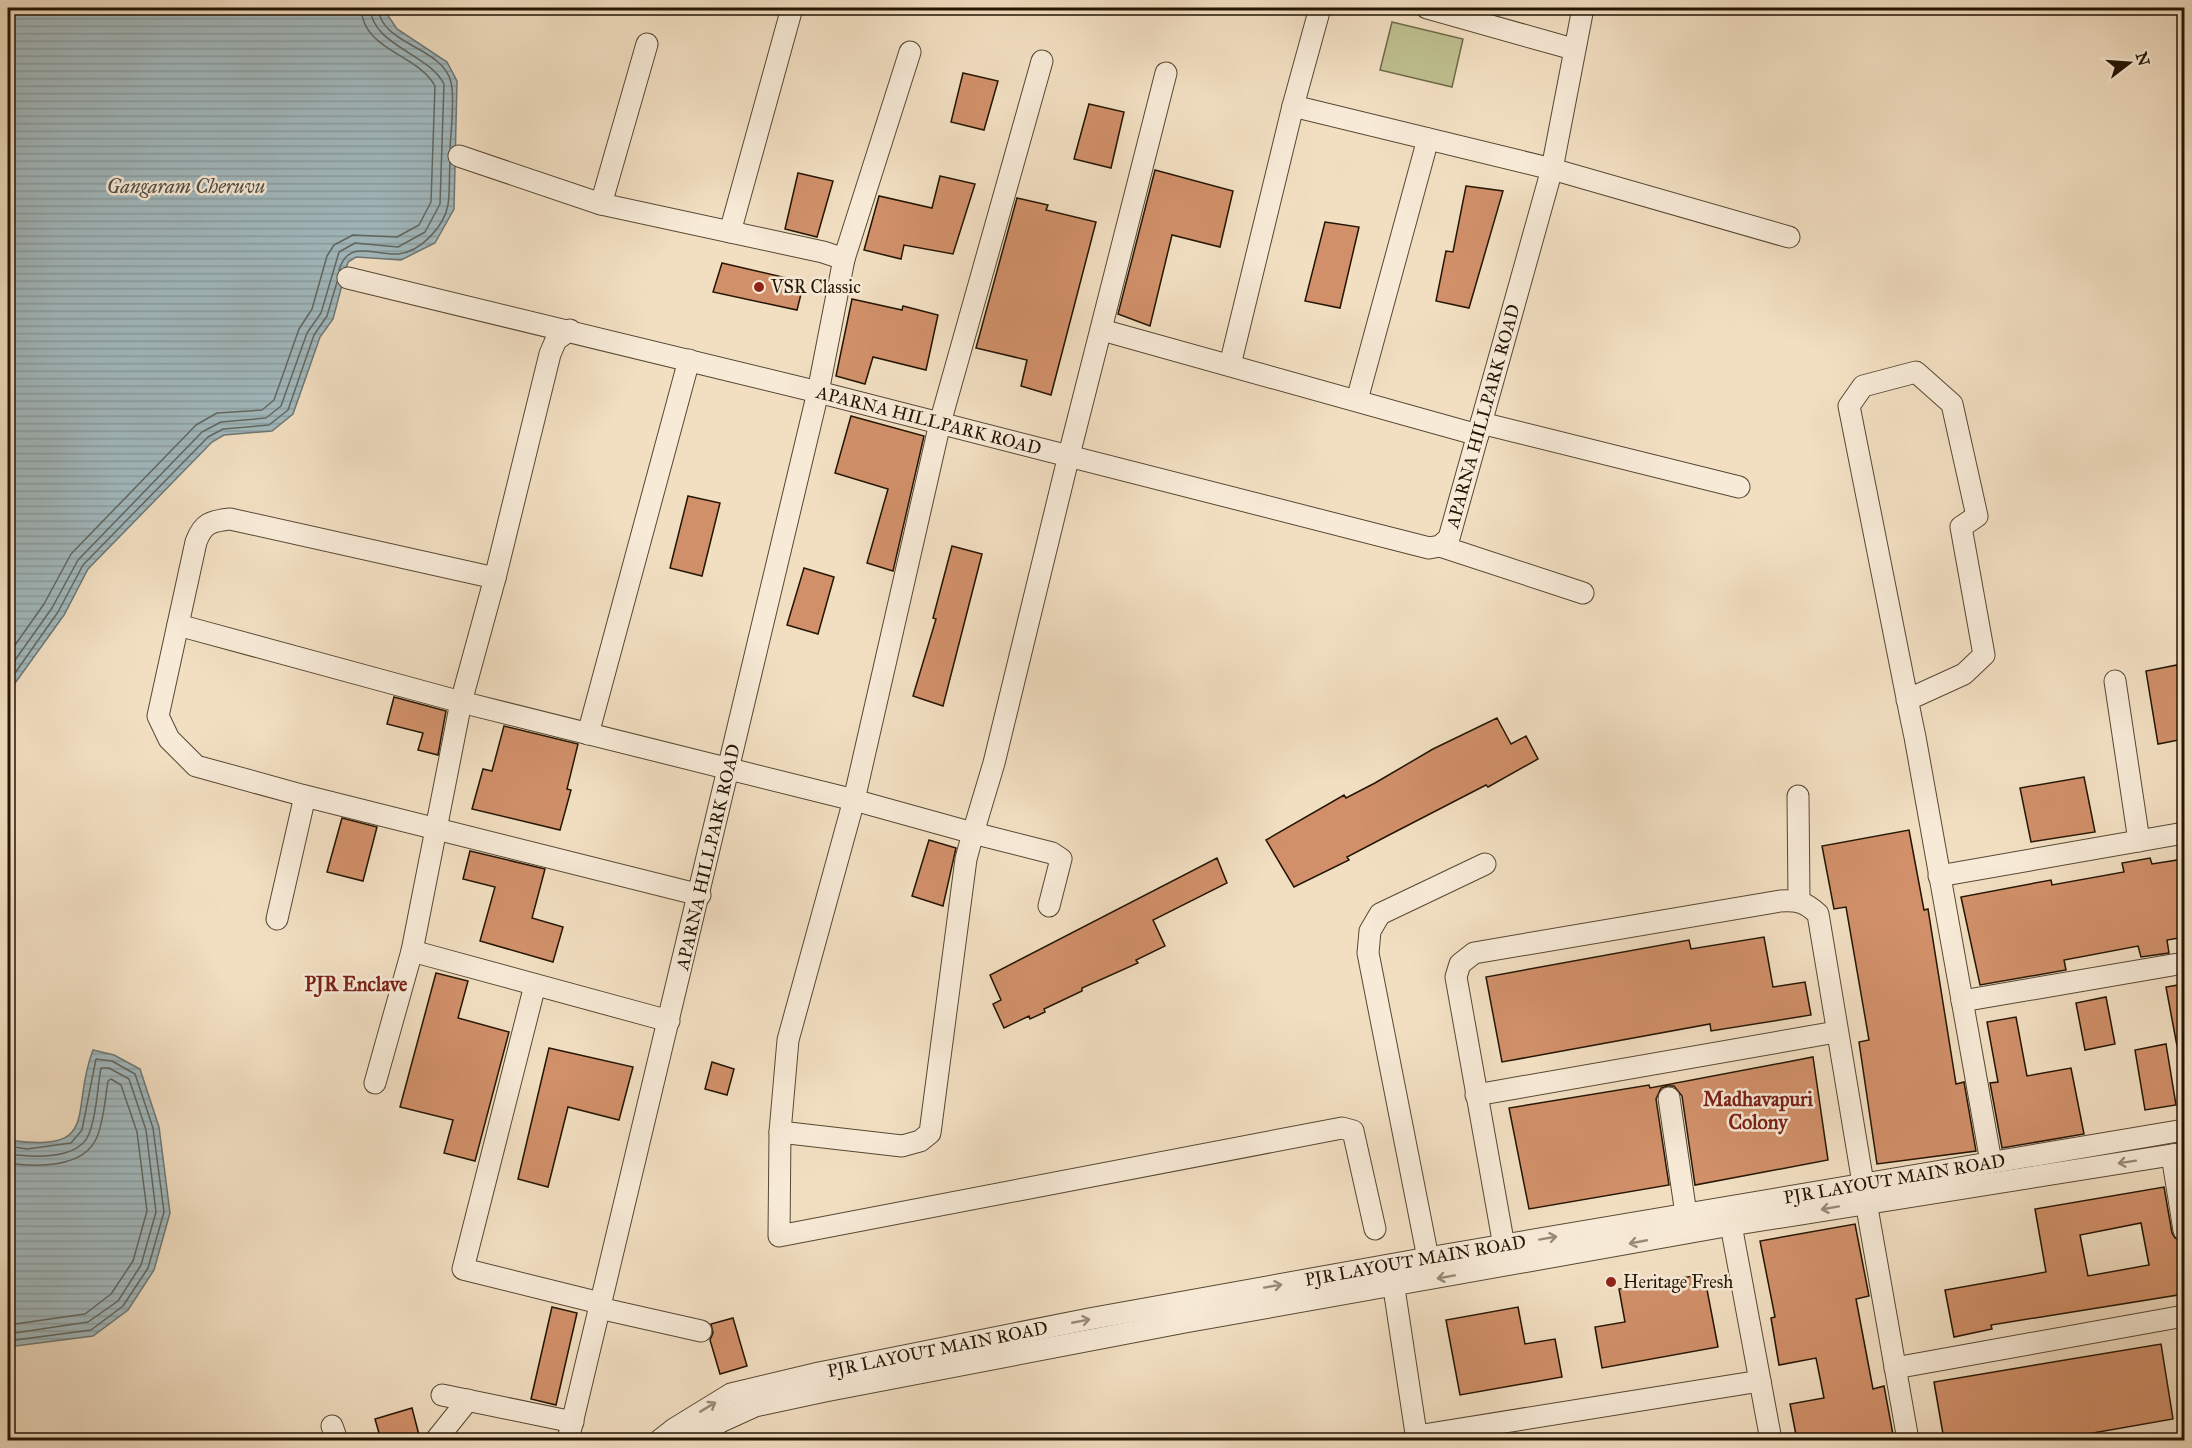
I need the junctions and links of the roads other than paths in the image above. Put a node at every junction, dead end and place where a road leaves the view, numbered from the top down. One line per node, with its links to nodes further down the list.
1 (792, 8): 15 (street)
2 (1320, 8): 10 (street)
3 (1426, 8): 6 (street)
4 (1583, 8): 6 (street, APARNA HILLPARK ROAD)
5 (647, 44): 14 (street)
6 (1573, 49): 13 (street, APARNA HILLPARK ROAD)
7 (910, 52): 17 (street)
8 (1041, 61): 25 (street)
9 (1166, 73): 20 (street)
10 (1293, 106): 11 (street); 22 (street)
11 (1428, 139): 13 (street); 24 (street)
12 (459, 156): 14 (street)
13 (1552, 169): 16 (street); 26 (street, APARNA HILLPARK ROAD)
14 (601, 204): 15 (street)
15 (730, 232): 17 (street)
16 (1789, 237)
17 (844, 259): 23 (street)
18 (348, 278): 19 (street)
19 (570, 330): 21 (street); 30 (street)
20 (1102, 330): 22 (street); 27 (street)
21 (689, 360): 23 (street); 36 (street)
22 (1230, 365): 24 (street)
23 (818, 392): 25 (street, APARNA HILLPARK ROAD); 37 (street, APARNA HILLPARK ROAD)
24 (1357, 400): 26 (street)
25 (940, 423): 27 (street, APARNA HILLPARK ROAD); 40 (street)
26 (1480, 429): 28 (street); 29 (street, APARNA HILLPARK ROAD)
27 (1069, 455): 29 (street, APARNA HILLPARK ROAD); 42 (street)
28 (1739, 487)
29 (1440, 546): 31 (street)
30 (495, 578): 32 (street); 35 (street)
31 (1583, 593)
32 (178, 625): 35 (street); 38 (street)
33 (2115, 681): 44 (street)
34 (1907, 700): 34 (street); 46 (street)
35 (461, 702): 36 (street); 41 (street)
36 (588, 734): 37 (street)
37 (727, 770): 40 (street); 47 (street, APARNA HILLPARK ROAD)
38 (305, 796): 41 (street); 50 (street)
39 (1798, 796): 48 (street)
40 (854, 800): 42 (street); 61 (street)
41 (437, 828): 47 (street); 51 (street)
42 (973, 833): 49 (street); 61 (street)
43 (2184, 833): 44 (street)
44 (2139, 841): 46 (street)
45 (1485, 864): 71 (street)
46 (1940, 876): 54 (street)
47 (700, 895): 55 (street, APARNA HILLPARK ROAD)
48 (1799, 900): 56 (street); 58 (street)
49 (1049, 906)
50 (277, 919)
51 (412, 951): 53 (street); 57 (street)
52 (2184, 963): 54 (street)
53 (535, 985): 55 (street); 74 (street)
54 (1962, 1001): 63 (street)
55 (669, 1021): 74 (street, APARNA HILLPARK ROAD)
56 (1836, 1032): 58 (street); 65 (street)
57 (375, 1083)
58 (1476, 1095): 70 (street)
59 (1669, 1098): 66 (street)
60 (2184, 1130): 63 (street, PJR LAYOUT MAIN ROAD)
61 (780, 1132): 68 (street)
62 (2178, 1154): 64 (street, one-way to 64); 69 (street)
63 (1991, 1162): 64 (street, PJR LAYOUT MAIN ROAD)
64 (1915, 1185): 65 (street, PJR LAYOUT MAIN ROAD)
65 (1864, 1193): 66 (street, PJR LAYOUT MAIN ROAD); 67 (street, one-way to 67); 77 (street)
66 (1686, 1214): 70 (street, PJR LAYOUT MAIN ROAD, one-way to 66)
67 (1731, 1225): 73 (street, one-way to 73); 78 (street)
68 (1375, 1229)
69 (2184, 1230)
70 (1504, 1246): 71 (street, PJR LAYOUT MAIN ROAD)
71 (1428, 1258): 72 (street, PJR LAYOUT MAIN ROAD)
72 (1390, 1265): 73 (street); 84 (street, PJR LAYOUT MAIN ROAD, one-way to 72)
73 (1394, 1286): 82 (street); 85 (street)
74 (600, 1305): 76 (street); 81 (street, APARNA HILLPARK ROAD)
75 (2184, 1316): 77 (street)
76 (701, 1331)
77 (1895, 1368): 87 (street)
78 (1760, 1381): 82 (street); 86 (street)
79 (442, 1395): 80 (street)
80 (468, 1400): 81 (street); 83 (street)
81 (571, 1431)
82 (1417, 1438)
83 (436, 1440)
84 (660, 1440)
85 (695, 1440)
86 (1771, 1440)
87 (1908, 1440)

